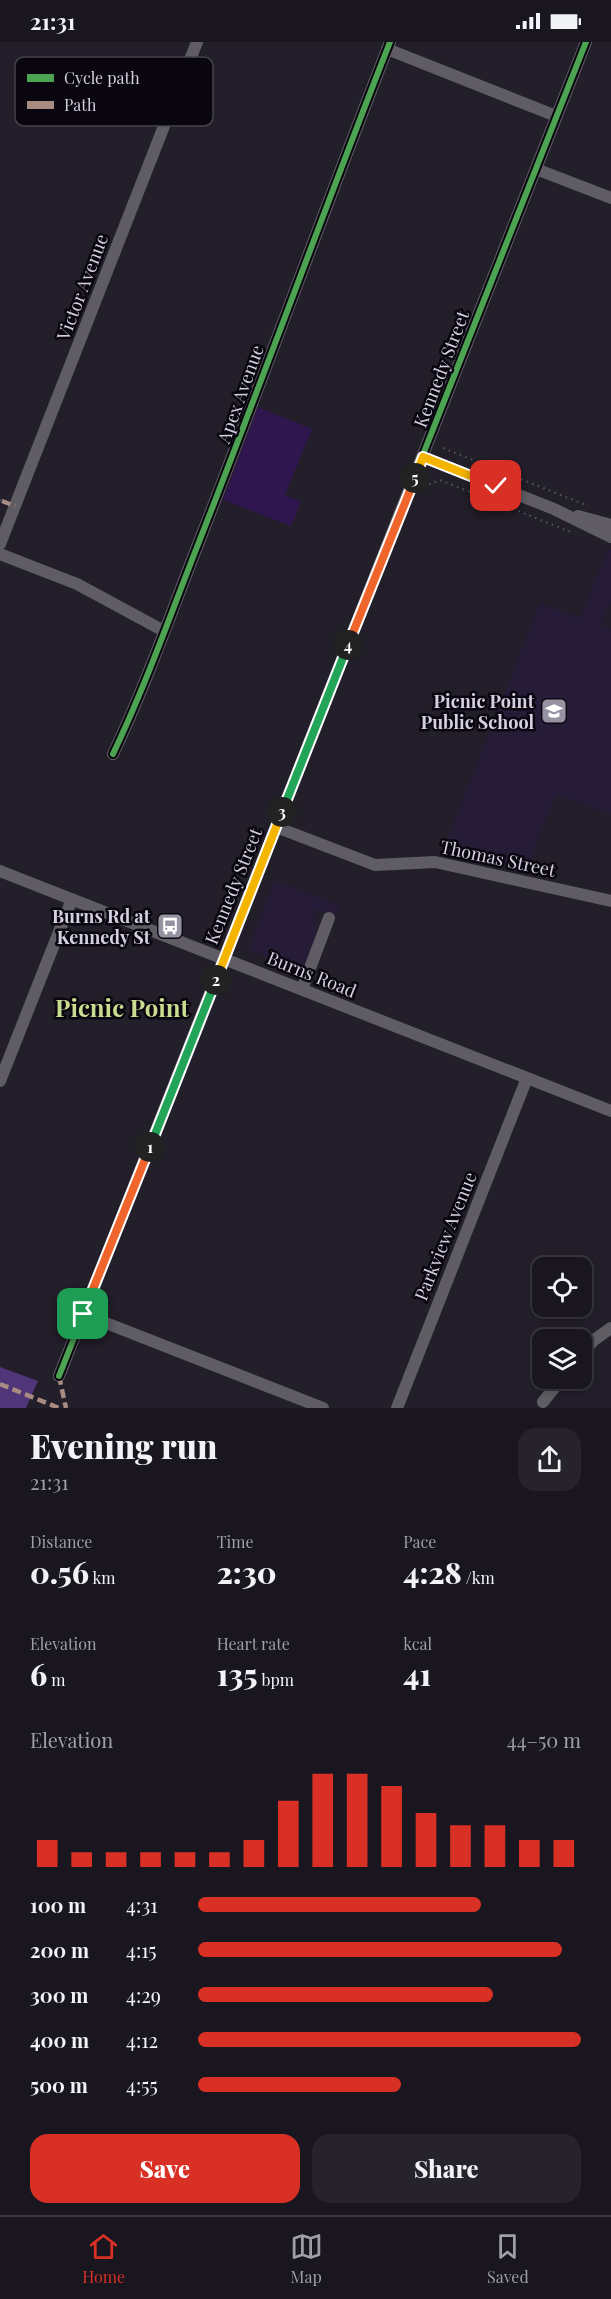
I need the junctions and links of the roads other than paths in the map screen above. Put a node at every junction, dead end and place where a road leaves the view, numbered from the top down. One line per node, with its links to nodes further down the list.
1 (197, 42): 4 (street, Victor Avenue)
2 (586, 42): 5 (street, Kennedy Street)
3 (389, 46): 5 (street, Apex Avenue); 15 (street, Apex Avenue)
4 (191, 57)
5 (556, 116): 7 (street, Kennedy Street)
6 (164, 126): 13 (street, Victor Avenue)
7 (536, 169): 8 (street); 9 (street, Kennedy Street)
8 (611, 198)
9 (423, 457): 10 (street); 17 (street, Kennedy Street)
10 (554, 509): 11 (street); 12 (street)
11 (611, 525)
12 (611, 537)
13 (0, 544)
14 (0, 554): 15 (street)
15 (164, 632): 16 (street, Apex Avenue)
16 (113, 754)
17 (276, 827): 20 (street, Thomas Street); 22 (street, Kennedy Street)
18 (0, 871): 19 (street, Burns Road)
19 (72, 899): 22 (street, Burns Road); 24 (street)
20 (611, 901)
21 (329, 918): 23 (street)
22 (224, 959): 23 (street, Burns Road); 28 (street, Kennedy Street)
23 (302, 989): 25 (street, Burns Road)
24 (6, 1051): 26 (street)
25 (527, 1078): 27 (street, Burns Road); 35 (street, Parkview Avenue)
26 (0, 1081)
27 (611, 1111)
28 (83, 1314): 31 (street, Kennedy Street); 34 (street)
29 (611, 1328): 30 (street)
30 (592, 1342)
31 (59, 1376)
32 (553, 1389): 33 (street)
33 (543, 1402)
34 (323, 1408)
35 (397, 1408)

